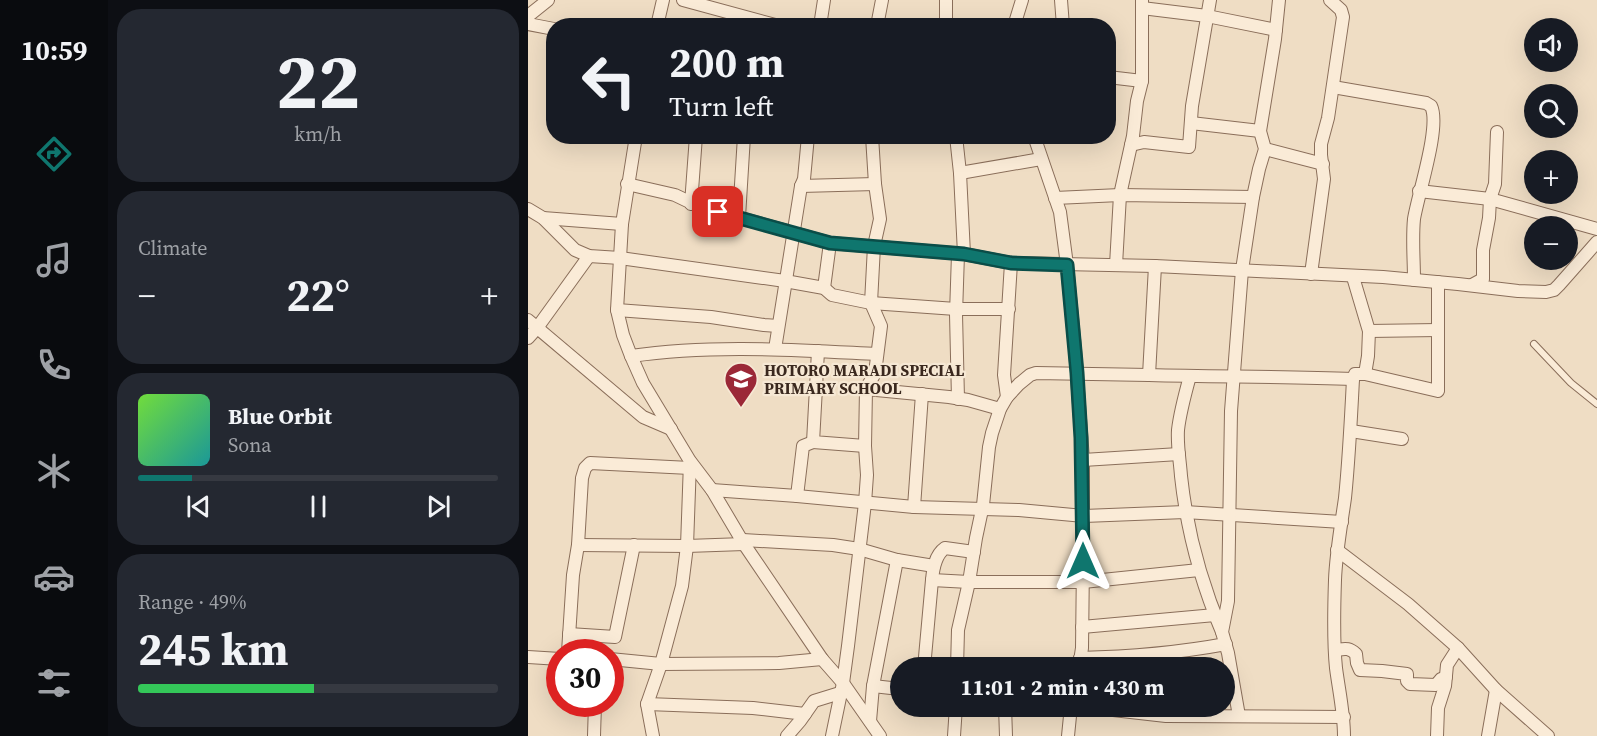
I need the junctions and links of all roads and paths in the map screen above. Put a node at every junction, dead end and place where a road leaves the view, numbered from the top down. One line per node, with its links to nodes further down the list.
1 (548, 0): 13 (street)
2 (663, 0): 15 (street)
3 (683, 0): 16 (street)
4 (824, 0): 17 (street)
5 (882, 0): 18 (street)
6 (946, 0): 19 (street)
7 (1022, 0): 20 (street)
8 (1061, 0): 21 (street)
9 (1210, 0): 14 (street)
10 (1279, 0): 24 (street)
11 (1330, 0): 27 (street)
12 (1142, 4): 14 (street); 26 (street)
13 (528, 16)
14 (1207, 16): 24 (street); 28 (street)
15 (659, 18)
16 (749, 18)
17 (821, 18)
18 (879, 18)
19 (946, 18)
20 (1016, 18)
21 (1062, 18)
22 (528, 24): 23 (street)
23 (546, 27)
24 (1276, 30): 29 (street)
25 (1116, 78): 26 (street)
26 (1142, 81): 38 (street)
27 (1333, 87): 41 (street); 46 (street)
28 (1191, 123): 29 (street); 38 (street)
29 (1260, 131): 39 (street)
30 (1497, 132): 50 (street)
31 (634, 144): 43 (street)
32 (695, 144): 51 (street)
33 (744, 144): 53 (street)
34 (807, 144): 45 (street)
35 (872, 144): 44 (street)
36 (957, 144): 42 (street)
37 (1036, 144): 40 (street)
38 (1131, 145): 47 (street)
39 (1265, 149): 41 (street); 48 (street)
40 (1041, 159): 42 (street); 49 (street)
41 (1323, 164): 69 (street)
42 (960, 173): 61 (street)
43 (627, 184): 51 (street); 55 (street)
44 (875, 184): 45 (street); 60 (street)
45 (801, 186): 57 (street)
46 (1419, 191): 50 (street); 71 (street)
47 (1120, 195): 48 (street); 49 (street); 66 (street)
48 (1253, 197): 68 (street)
49 (1055, 198): 65 (street)
50 (1490, 199): 56 (street); 74 (street)
51 (691, 204): 53 (street)
52 (528, 210): 54 (street)
53 (739, 217): 57 (street)
54 (543, 218): 55 (street); 62 (street)
55 (622, 224): 63 (street)
56 (1597, 229)
57 (794, 233): 58 (street); 72 (street)
58 (830, 243): 60 (street); 75 (street)
59 (1597, 243): 74 (street)
60 (874, 246): 61 (street); 76 (street)
61 (961, 254): 64 (street); 77 (street)
62 (590, 256): 63 (street); 80 (street)
63 (620, 258): 72 (street); 79 (street)
64 (1011, 263): 65 (street); 78 (street)
65 (1067, 265): 66 (street); 90 (street)
66 (1116, 265): 67 (street)
67 (1155, 266): 68 (street); 92 (street)
68 (1242, 270): 69 (street); 94 (street)
69 (1311, 274): 70 (street)
70 (1353, 277): 71 (street); 83 (street)
71 (1414, 280): 73 (street)
72 (785, 281): 75 (street); 81 (street)
73 (1438, 282): 74 (street); 82 (street)
74 (1472, 285)
75 (824, 288): 76 (street)
76 (871, 303): 77 (street); 88 (street)
77 (957, 309): 78 (street); 99 (street)
78 (1009, 309): 98 (street)
79 (617, 310): 81 (street); 89 (street)
80 (533, 324): 84 (street); 102 (street)
81 (778, 326): 86 (street)
82 (1438, 330): 83 (street); 91 (street)
83 (1369, 331): 91 (street)
84 (528, 338)
85 (1534, 344): 100 (lane)
86 (775, 349): 87 (street); 89 (street)
87 (818, 351): 88 (street); 105 (street)
88 (877, 354): 96 (street)
89 (631, 356): 102 (street)
90 (1077, 373): 92 (street); 98 (street); 108 (street)
91 (1365, 374): 95 (street)
92 (1149, 375): 93 (street)
93 (1190, 376): 94 (street); 107 (street)
94 (1233, 378): 95 (street); 116 (street)
95 (1353, 379): 103 (street)
96 (866, 389): 97 (street); 106 (street)
97 (922, 394): 99 (street); 113 (street)
98 (1007, 397): 101 (street)
99 (958, 399): 101 (street)
100 (1597, 404)
101 (1000, 409): 114 (street)
102 (671, 429): 109 (street)
103 (1351, 431): 104 (street); 118 (street)
104 (1402, 439)
105 (813, 442): 106 (street); 111 (street)
106 (865, 446): 112 (street)
107 (1179, 454): 108 (street); 115 (street)
108 (1083, 460): 117 (street)
109 (690, 464): 110 (street); 120 (street); 122 (street)
110 (712, 490): 111 (street); 119 (street)
111 (797, 496): 112 (street)
112 (865, 503): 113 (street); 123 (street)
113 (914, 507): 114 (street)
114 (981, 510): 117 (street); 125 (street)
115 (1185, 512): 116 (street); 117 (street); 128 (street)
116 (1229, 514): 118 (street); 134 (street)
117 (1083, 516): 131 (street)
118 (1342, 522): 124 (street)
119 (744, 542): 122 (street); 123 (street); 146 (street)
120 (578, 545): 121 (street); 135 (street)
121 (634, 545): 122 (street); 135 (street)
122 (687, 546): 148 (street)
123 (859, 549): 126 (street); 152 (street)
124 (1337, 550): 138 (street); 139 (street)
125 (974, 552): 127 (street); 130 (street)
126 (897, 560): 127 (street); 150 (street)
127 (934, 567): 129 (street)
128 (1199, 570): 131 (street); 132 (street)
129 (932, 580): 130 (street); 141 (street)
130 (969, 582): 131 (street); 142 (street)
131 (1083, 582): 133 (street)
132 (1215, 615): 133 (street); 134 (street)
133 (1082, 627): 143 (street)
134 (1222, 632): 137 (street)
135 (569, 634): 136 (street)
136 (569, 639)
137 (1226, 644): 144 (street); 157 (street)
138 (1458, 648): 149 (street); 153 (street)
139 (1335, 650): 149 (street); 162 (street)
140 (528, 657): 145 (street)
141 (925, 657)
142 (957, 657)
143 (1080, 657)
144 (1127, 657)
145 (546, 658)
146 (822, 659): 148 (street); 152 (street)
147 (624, 660): 148 (street)
148 (661, 664): 154 (street)
149 (1446, 677): 173 (street)
150 (873, 686): 151 (street); 163 (street)
151 (890, 687)
152 (841, 688): 155 (street); 163 (street); 167 (street)
153 (1496, 690): 174 (street); 175 (street)
154 (647, 704): 155 (street); 165 (street)
155 (805, 714): 166 (street)
156 (1235, 716): 157 (street)
157 (1239, 716): 162 (street)
158 (595, 717): 164 (street)
159 (955, 717): 169 (street)
160 (1005, 717): 170 (street)
161 (1070, 717): 171 (street)
162 (1344, 717): 172 (street)
163 (870, 721): 168 (street)
164 (594, 736)
165 (653, 736)
166 (787, 736)
167 (832, 736)
168 (880, 736)
169 (954, 736)
170 (1006, 736)
171 (1068, 736)
172 (1344, 736)
173 (1437, 736)
174 (1488, 736)
175 (1548, 736)

